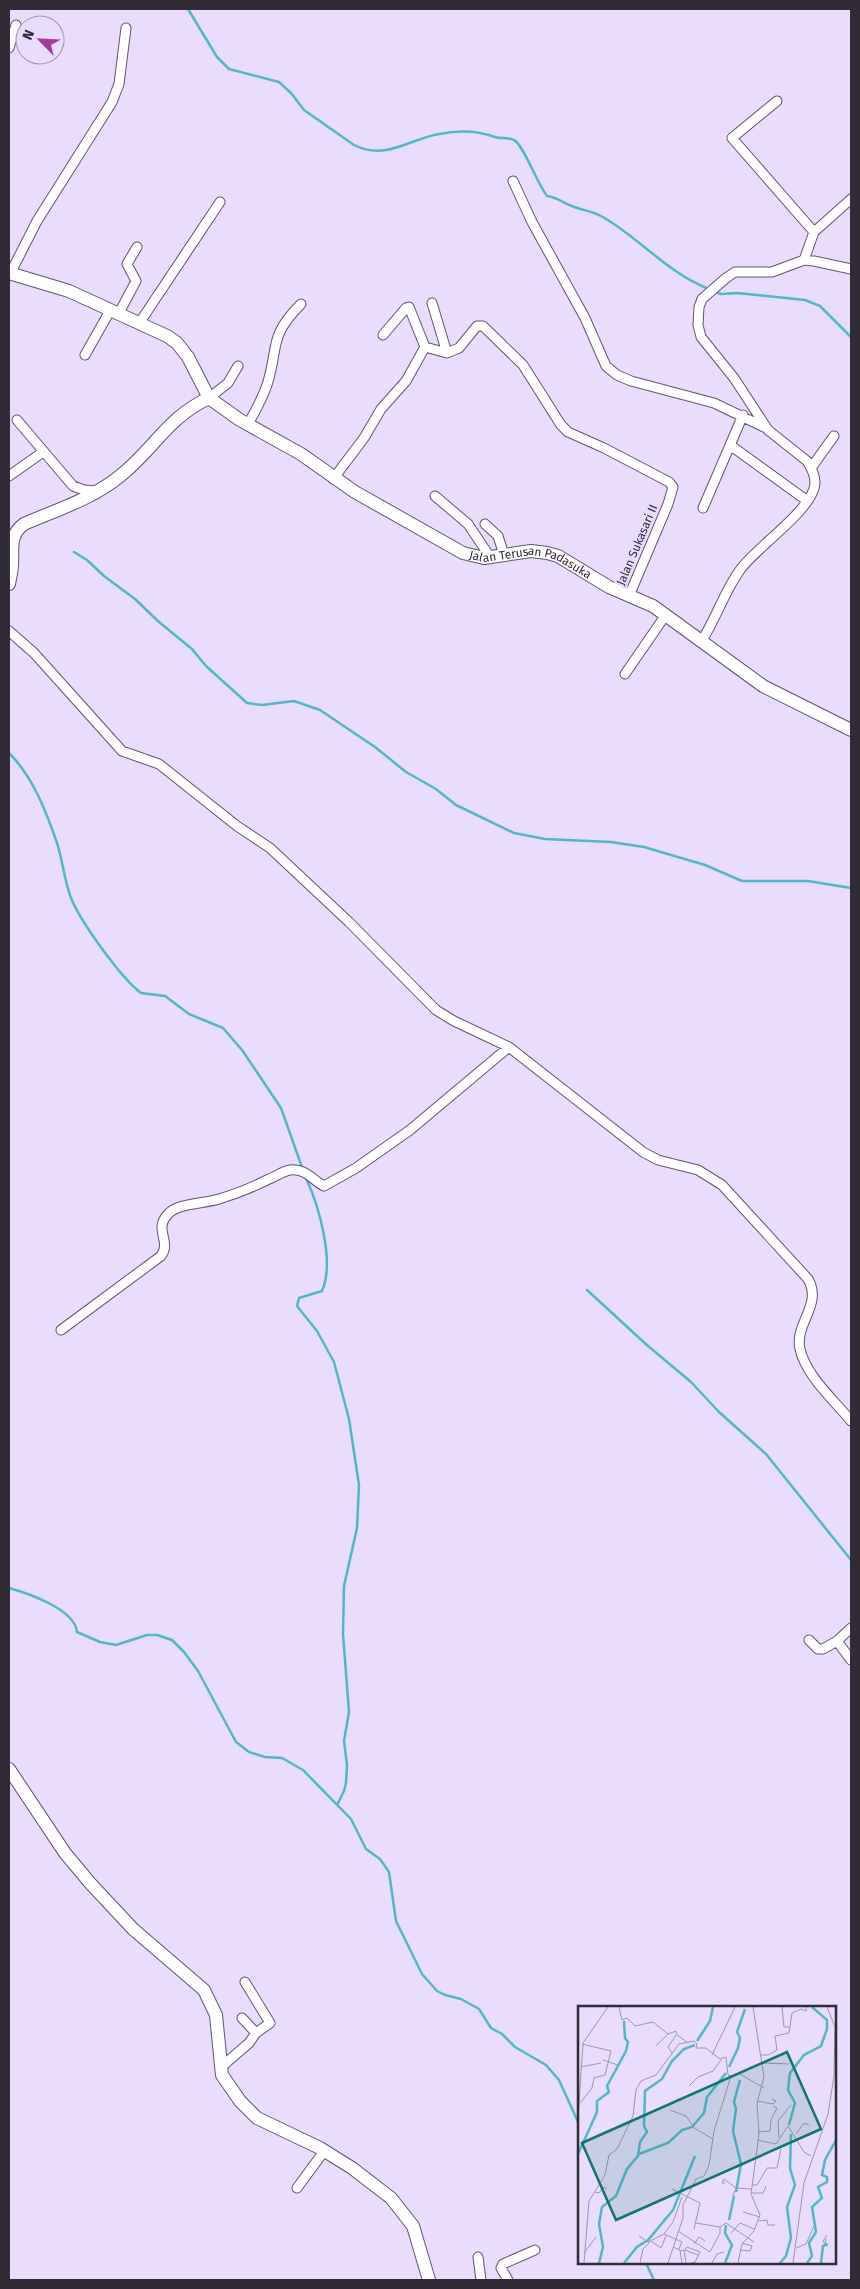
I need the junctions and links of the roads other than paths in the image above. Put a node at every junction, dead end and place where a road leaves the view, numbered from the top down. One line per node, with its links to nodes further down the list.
1 (15, 28): 3 (street)
2 (126, 28): 12 (street)
3 (9, 48)
4 (777, 101): 8 (street)
5 (513, 181): 23 (street)
6 (851, 199): 8 (street)
7 (220, 202): 16 (street)
8 (814, 232): 10 (street)
9 (137, 247): 15 (street)
10 (804, 260): 11 (street); 26 (street)
11 (851, 269)
12 (9, 273): 15 (street)
13 (301, 304): 25 (street)
14 (432, 304): 19 (street)
15 (115, 311): 16 (street); 20 (street)
16 (140, 322): 22 (street)
17 (383, 335): 18 (street)
18 (425, 347): 19 (street); 32 (street)
19 (447, 353): 41 (street, Jalan Sukasari II)
20 (85, 355)
21 (238, 366): 22 (street)
22 (209, 398): 25 (street, Jalan Terusan Padasuka); 33 (street)
23 (742, 415): 26 (street); 28 (street)
24 (18, 420): 29 (street)
25 (248, 424): 32 (street, Jalan Terusan Padasuka)
26 (768, 430): 30 (street)
27 (834, 436): 30 (street)
28 (730, 445): 35 (street); 36 (street)
29 (43, 452): 31 (street); 33 (street)
30 (811, 468): 35 (street)
31 (9, 476)
32 (333, 479): 39 (street, Jalan Terusan Padasuka)
33 (98, 491): 40 (street)
34 (435, 496): 39 (street)
35 (806, 500): 44 (street)
36 (703, 508)
37 (485, 524): 38 (street)
38 (504, 554): 39 (street, Jalan Terusan Padasuka); 41 (street, Jalan Terusan Padasuka)
39 (490, 557)
40 (9, 584)
41 (629, 596): 42 (street, Jalan Terusan Padasuka)
42 (665, 616): 44 (street, Jalan Terusan Padasuka); 45 (street)
43 (9, 631): 47 (street)
44 (701, 642): 46 (street, Jalan Terusan Padasuka)
45 (625, 674)
46 (851, 730)
47 (509, 1047): 48 (street); 49 (street)
48 (61, 1330)
49 (851, 1421)
50 (851, 1628): 52 (street)
51 (809, 1640): 52 (street)
52 (837, 1641): 53 (street)
53 (851, 1660)
54 (9, 1769): 58 (street)
55 (245, 1982): 57 (street)
56 (242, 2018): 57 (street)
57 (256, 2033): 58 (street)
58 (220, 2068): 59 (street)
59 (324, 2150): 60 (street); 63 (street)
60 (297, 2188)
61 (535, 2250): 65 (street)
62 (478, 2257): 64 (street)
63 (429, 2280)
64 (481, 2280)
65 (508, 2280)

